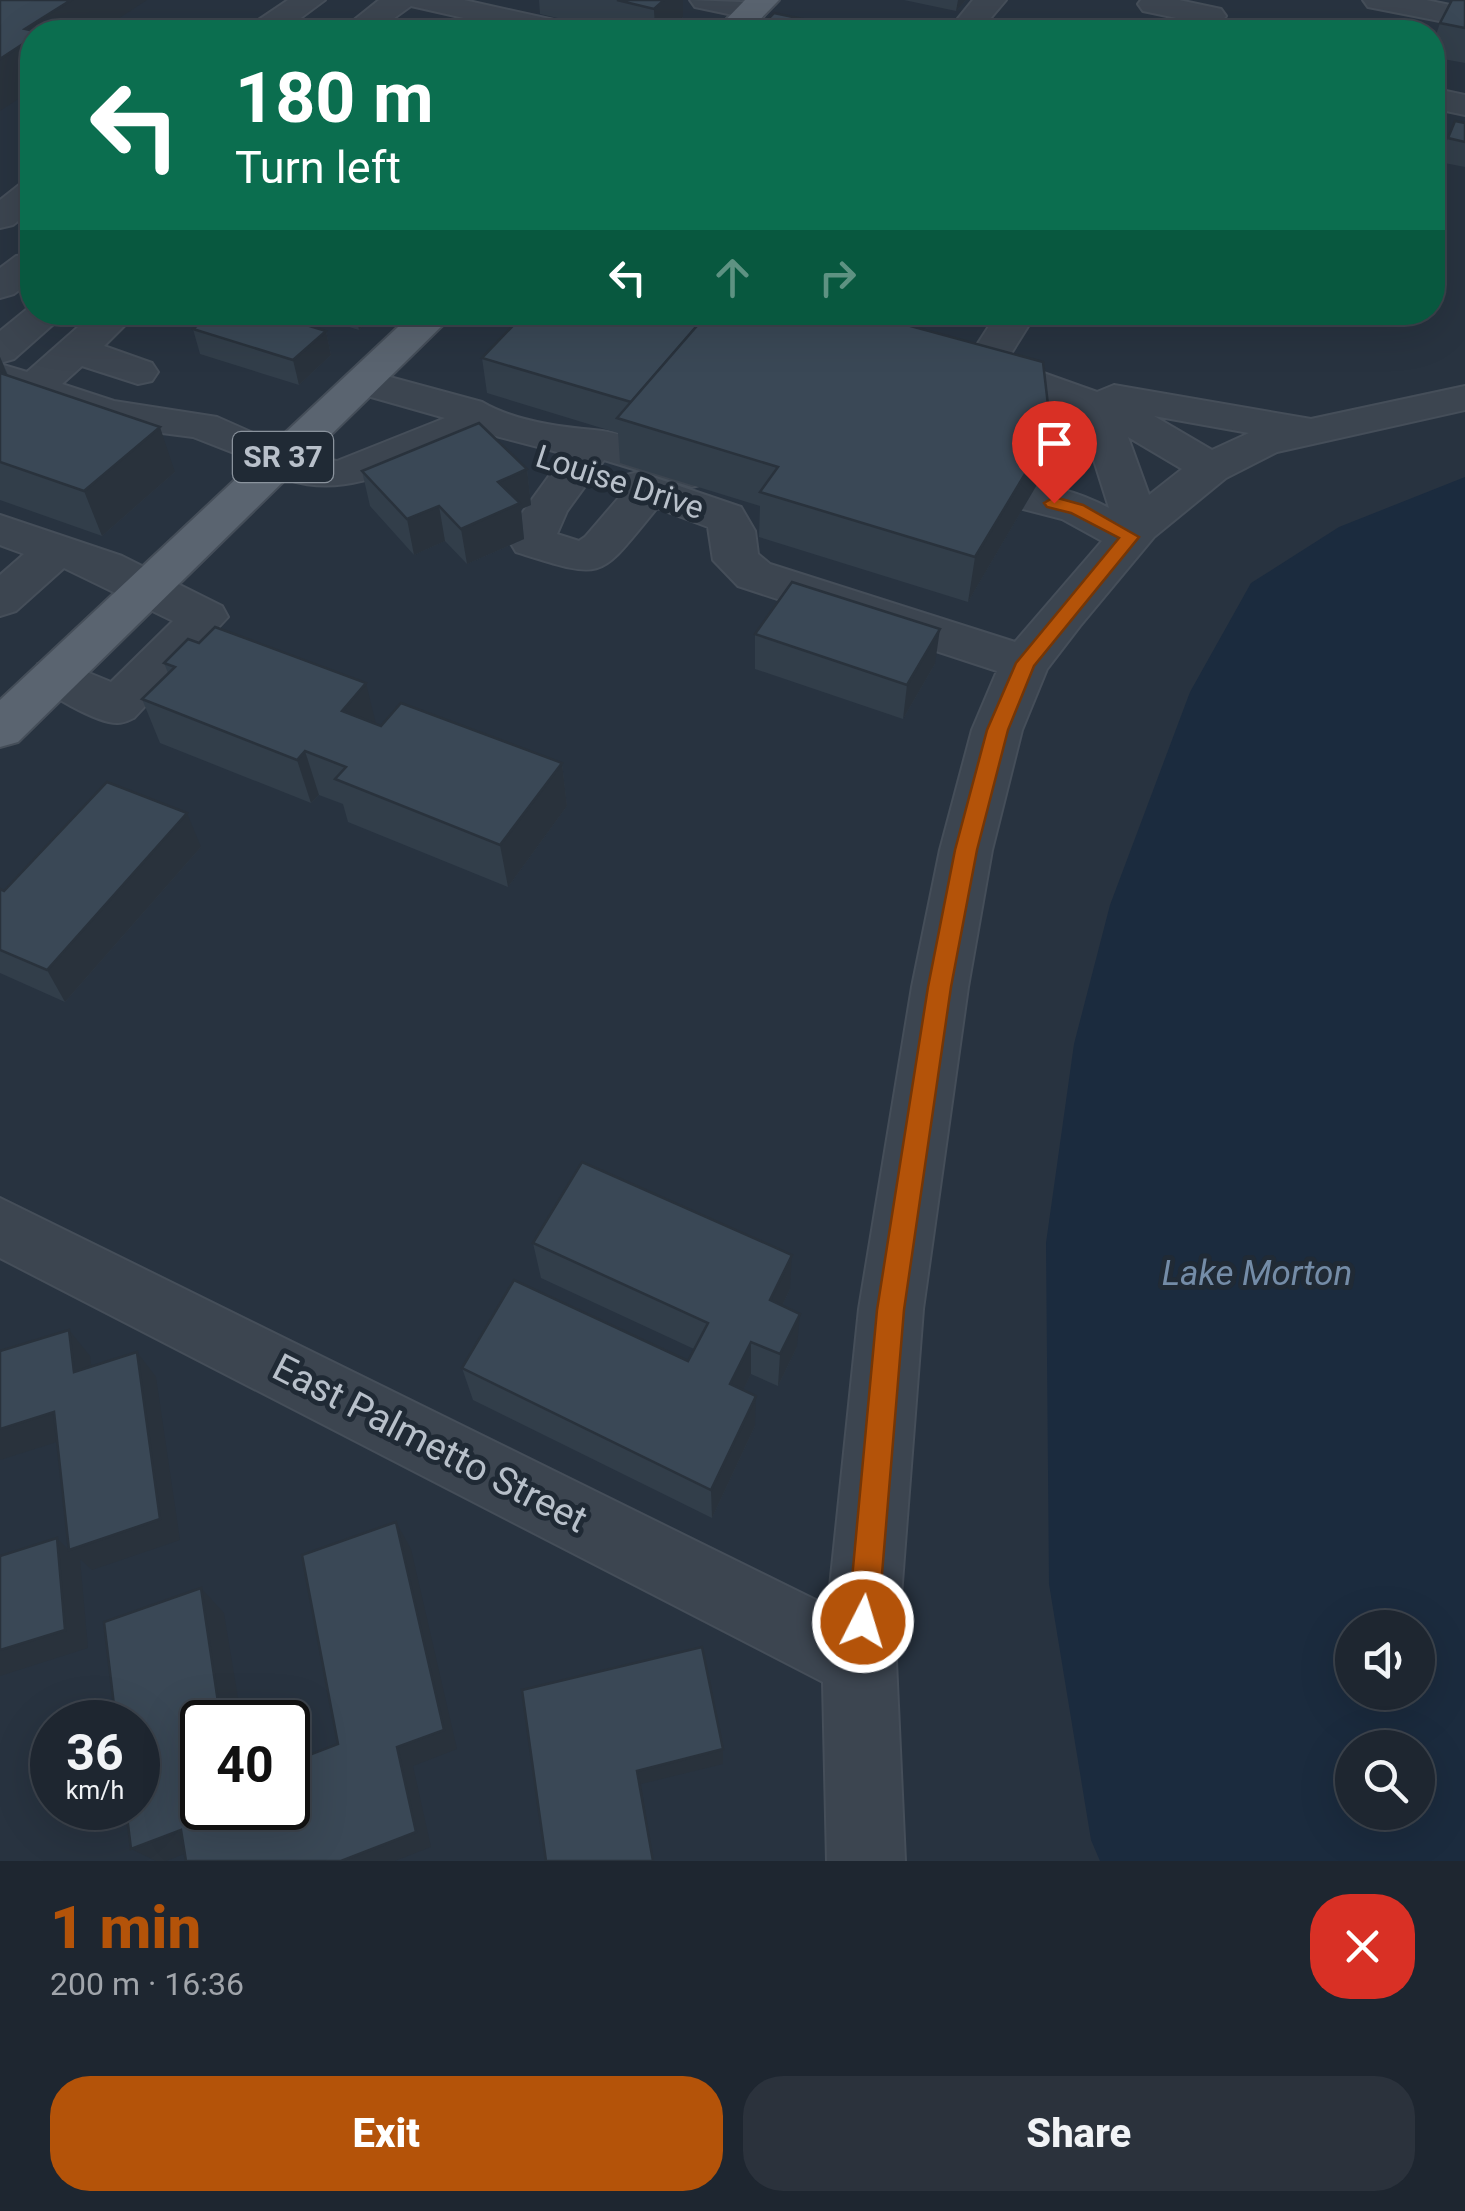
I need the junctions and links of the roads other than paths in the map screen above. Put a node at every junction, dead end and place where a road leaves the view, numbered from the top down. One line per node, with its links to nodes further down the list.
1 (309, 0): 11 (street)
2 (399, 0): 12 (street)
3 (422, 0): 8 (street)
4 (706, 0): 9 (street)
5 (990, 0): 15 (street)
6 (1379, 0): 16 (street)
7 (1147, 2): 10 (street)
8 (500, 8): 13 (street); 14 (street)
9 (748, 14)
10 (1210, 16)
11 (280, 20)
12 (372, 20)
13 (474, 20)
14 (533, 20)
15 (973, 20)
16 (1445, 20)
17 (32, 325): 21 (street)
18 (116, 325): 25 (street)
19 (422, 325): 26 (main road, SR 37)
20 (1010, 325): 23 (street)
21 (0, 351)
22 (929, 352): 23 (street)
23 (983, 366): 24 (street)
24 (1037, 382): 29 (street); 33 (street); 37 (street)
25 (32, 386): 31 (street)
26 (356, 389): 28 (street, Louise Drive); 31 (main road, SR 37)
27 (1465, 398): 29 (street)
28 (459, 420): 30 (street, Louise Drive); 31 (street)
29 (1312, 432): 33 (street)
30 (587, 456): 32 (street, Louise Drive); 32 (street)
31 (281, 459): 39 (main road, SR 37)
32 (663, 461): 35 (street); 41 (street, Louise Drive)
33 (1211, 468): 37 (street)
34 (1011, 483): 37 (street)
35 (750, 491)
36 (0, 529): 38 (street)
37 (1134, 532): 41 (street)
38 (57, 550): 39 (street); 40 (street)
39 (149, 586): 42 (main road, SR 37); 42 (street)
40 (0, 600)
41 (1026, 663): 45 (street)
42 (55, 676): 43 (main road, SR 37)
43 (0, 729)
44 (0, 1226): 45 (street, East Palmetto Street)
45 (859, 1661): 46 (street)
46 (866, 1861)

